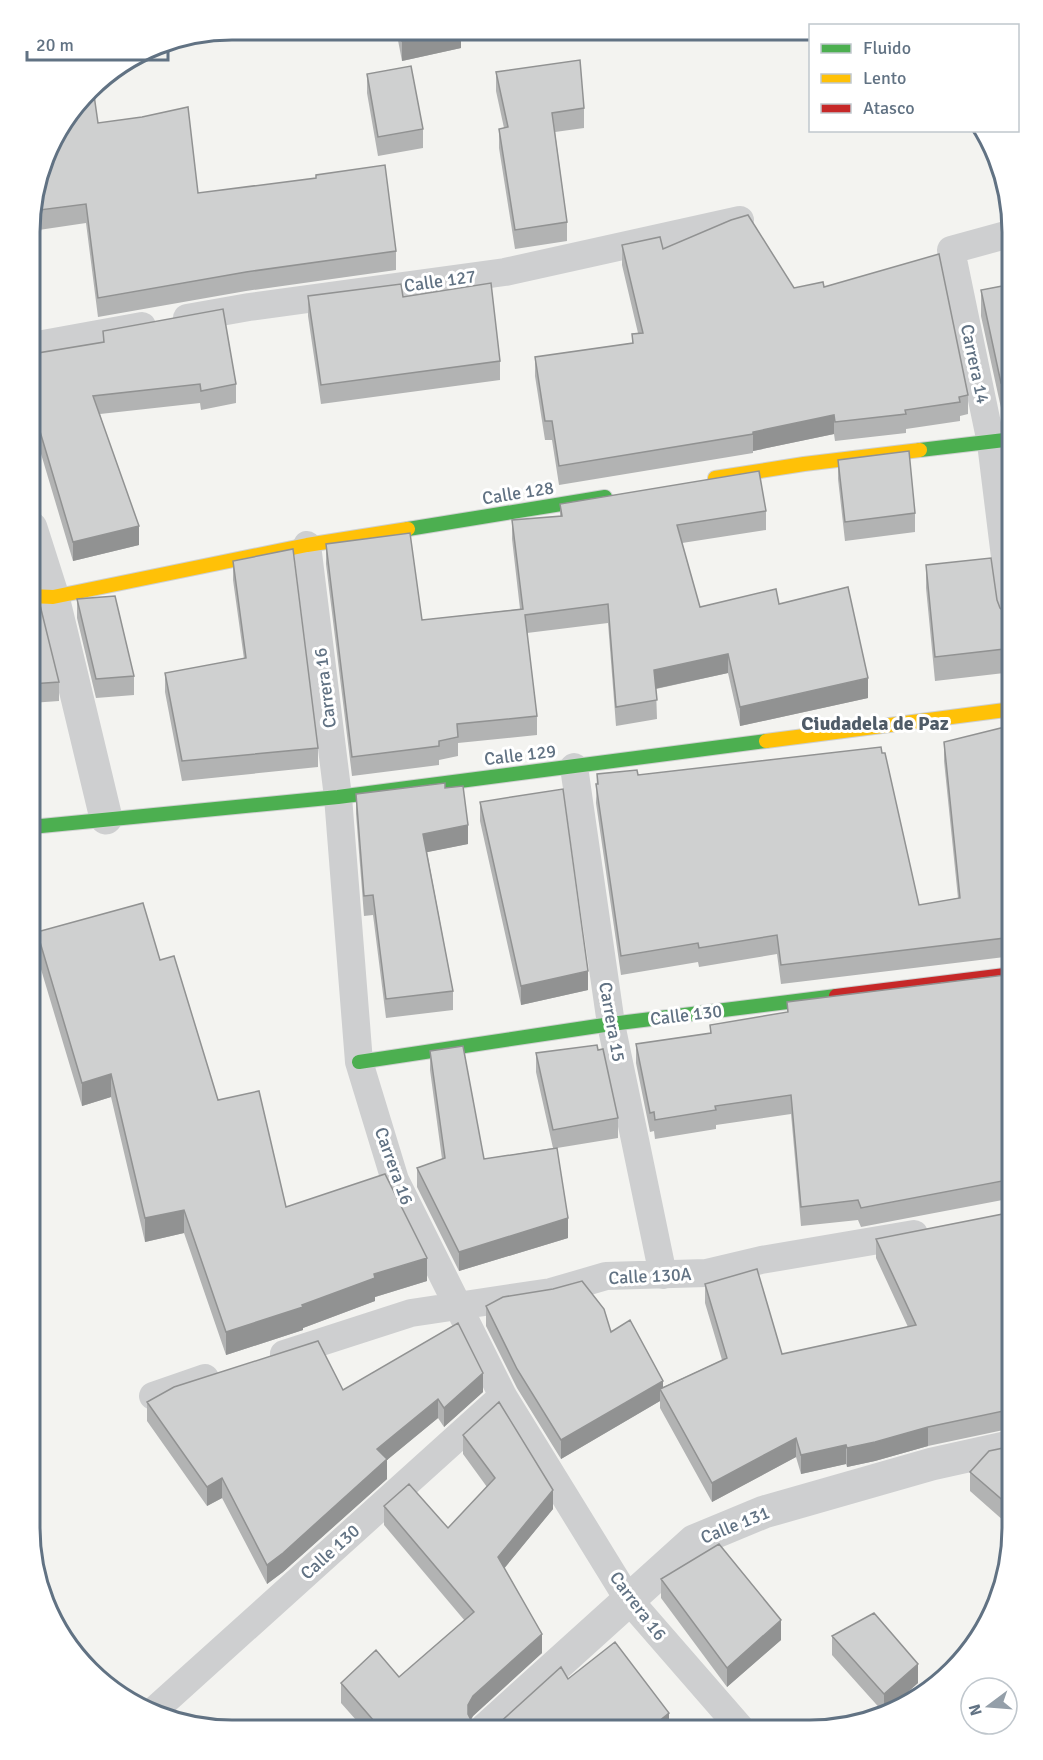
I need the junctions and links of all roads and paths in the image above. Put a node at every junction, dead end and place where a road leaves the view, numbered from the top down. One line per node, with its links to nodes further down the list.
1 (740, 220): 3 (lane, Calle 127)
2 (1002, 236): 4 (lane, Carrera 14)
3 (40, 345)
4 (1002, 441): 5 (street)
5 (702, 481)
6 (622, 494): 7 (street, Calle 128)
7 (308, 544): 8 (street, Calle 128); 11 (lane, Carrera 16)
8 (42, 596): 12 (street)
9 (1002, 710): 10 (street, Calle 129)
10 (574, 767): 11 (street, Calle 129); 15 (lane, Carrera 15)
11 (338, 797): 12 (street, Calle 129); 16 (lane, Carrera 16)
12 (106, 818): 13 (street, Calle 129)
13 (40, 826)
14 (1002, 975): 15 (street, Calle 130)
15 (611, 1024): 16 (street, Calle 130); 18 (lane, Carrera 15)
16 (359, 1062): 19 (lane, Carrera 16)
17 (940, 1229): 18 (lane, Calle 130A)
18 (663, 1275): 19 (lane, Calle 130A)
19 (457, 1306): 20 (lane, Calle 130A); 23 (lane, Carrera 16)
20 (264, 1360)
21 (232, 1369): 22 (lane)
22 (153, 1396)
23 (503, 1396): 25 (lane, Carrera 16); 26 (lane, Calle 130)
24 (1002, 1448): 25 (street, Calle 131)
25 (628, 1599): 27 (street, Calle 131); 28 (lane, Carrera 16)
26 (160, 1705)
27 (496, 1720)
28 (733, 1720)

